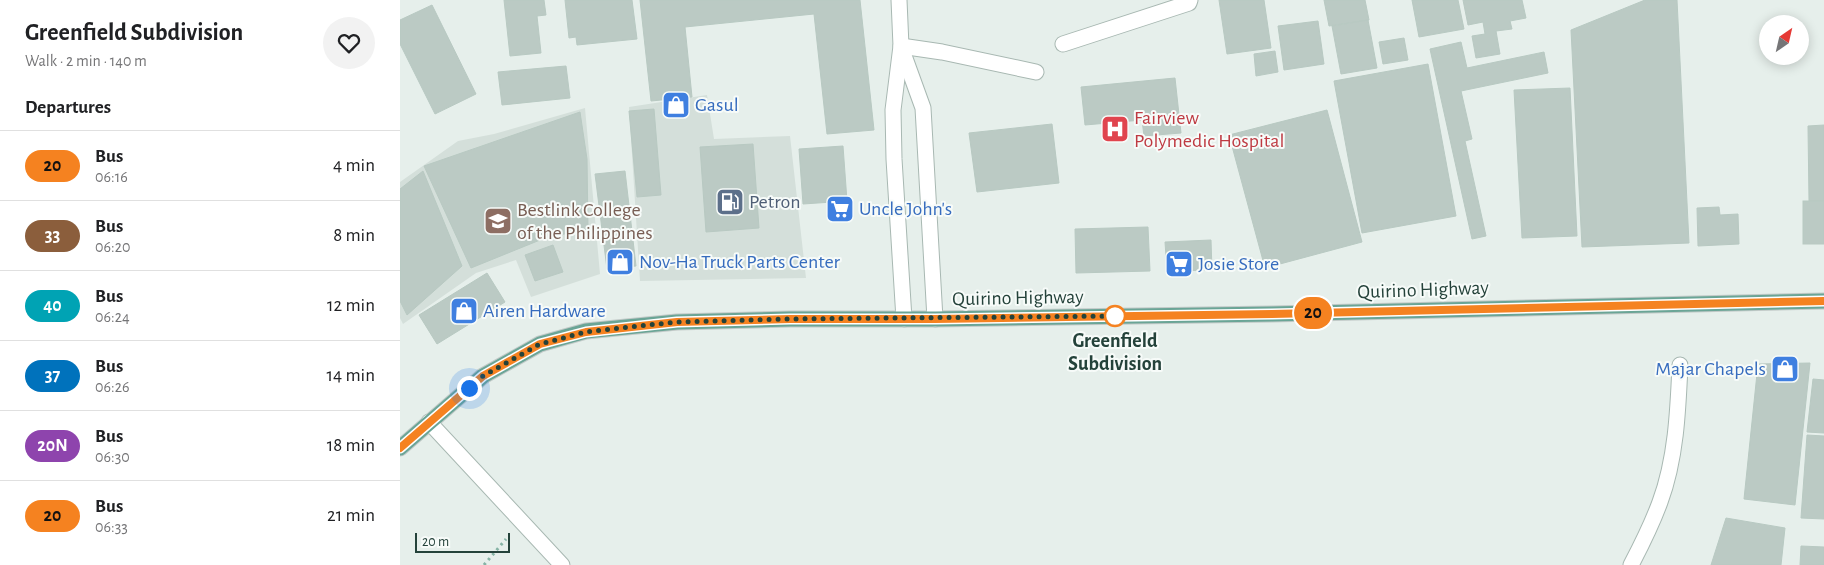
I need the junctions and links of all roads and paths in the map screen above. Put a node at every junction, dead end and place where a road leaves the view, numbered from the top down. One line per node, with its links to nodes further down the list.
1 (899, 0): 4 (street)
2 (1190, 0): 3 (street)
3 (1063, 44)
4 (901, 46): 5 (street); 7 (street); 8 (street)
5 (1036, 72)
6 (1824, 300): 8 (main road, Quirino Highway)
7 (904, 319): 8 (main road, Quirino Highway); 10 (main road, Quirino Highway)
8 (935, 319)
9 (1680, 365): 15 (street)
10 (428, 422): 11 (main road, Quirino Highway); 12 (street)
11 (400, 448)
12 (521, 521): 13 (path); 14 (street)
13 (484, 565)
14 (562, 565)
15 (1631, 565)

